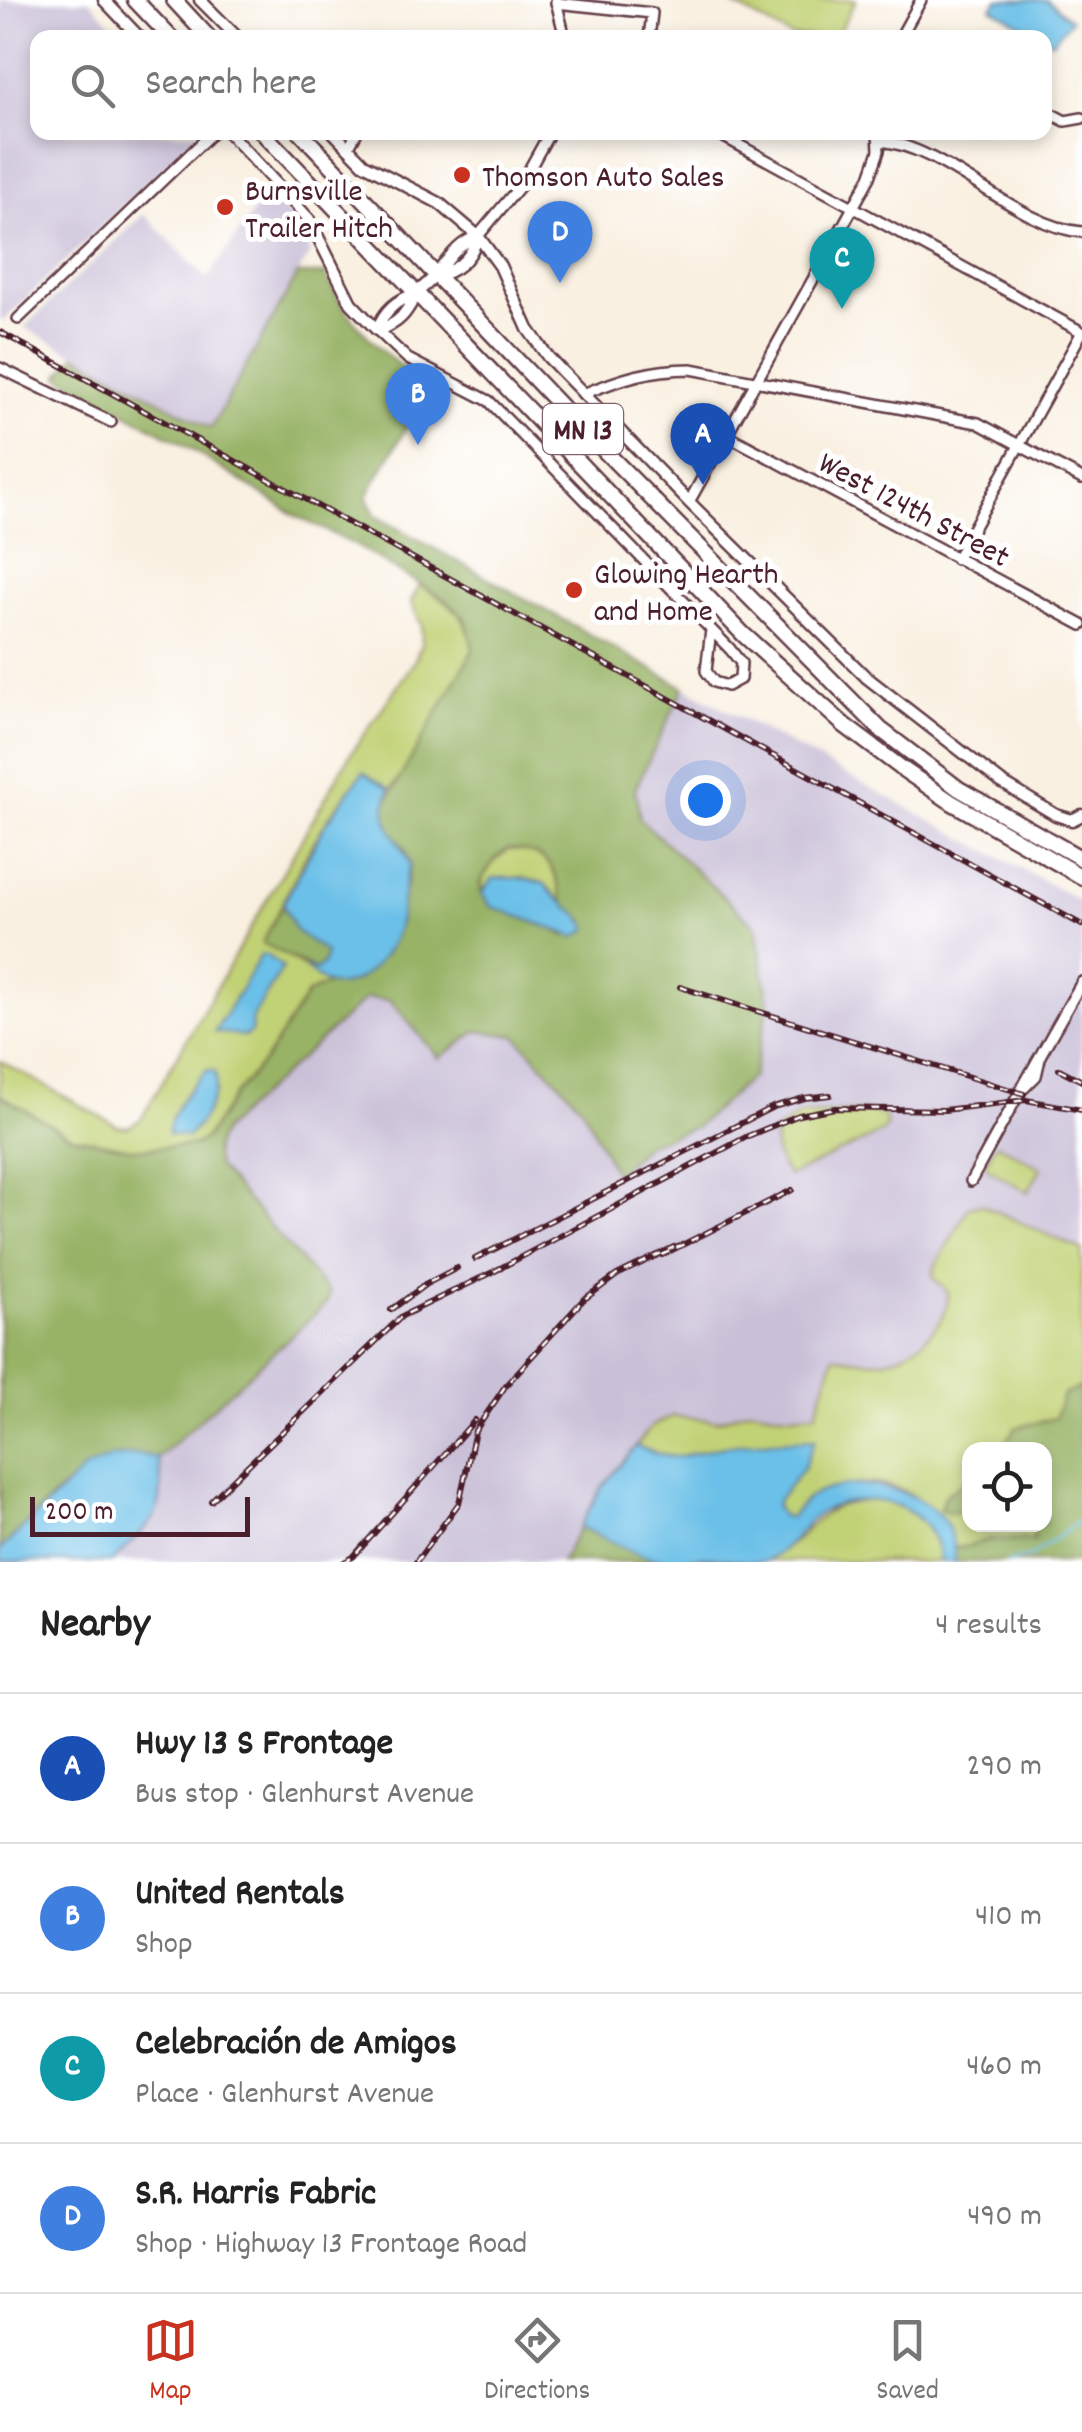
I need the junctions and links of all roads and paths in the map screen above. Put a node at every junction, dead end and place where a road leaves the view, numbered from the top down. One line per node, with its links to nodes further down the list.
1 (104, 0): 7 (street)
2 (136, 0): 8 (highway)
3 (174, 0): 9 (highway)
4 (200, 0): 10 (street)
5 (921, 0): 13 (street)
6 (556, 1): 11 (street); 12 (street)
7 (132, 30)
8 (164, 30)
9 (202, 30)
10 (230, 30)
11 (564, 30)
12 (651, 30)
13 (908, 30)
14 (1052, 114): 15 (street)
15 (1079, 119)
16 (206, 140): 32 (street)
17 (235, 140): 33 (street)
18 (270, 140): 31 (highway, MN 13)
19 (308, 140): 30 (highway, MN 13)
20 (340, 140): 26 (street)
21 (352, 140): 26 (street)
22 (546, 140): 29 (street)
23 (730, 140): 27 (street)
24 (878, 140): 27 (street)
25 (888, 140): 28 (street)
26 (348, 148): 29 (street)
27 (852, 208): 34 (street); 36 (street)
28 (1082, 232)
29 (478, 236): 30 (street); 37 (street)
30 (436, 276): 31 (street); 47 (highway, MN 13)
31 (416, 294): 33 (street); 48 (highway, MN 13)
32 (18, 319)
33 (378, 330): 45 (street)
34 (1082, 332): 40 (street)
35 (0, 368): 38 (street)
36 (755, 380): 37 (street); 39 (street); 40 (street)
37 (582, 394): 42 (street)
38 (111, 422)
39 (725, 434): 42 (street); 43 (street, West 124th Street)
40 (1019, 445): 41 (street); 43 (street)
41 (1082, 479)
42 (689, 502): 46 (street)
43 (956, 558): 44 (street, West 124th Street)
44 (1082, 625)
45 (711, 630): 45 (street)
46 (1082, 815)
47 (1082, 860)
48 (1082, 878)
49 (1082, 982): 50 (street)
50 (972, 1181)

